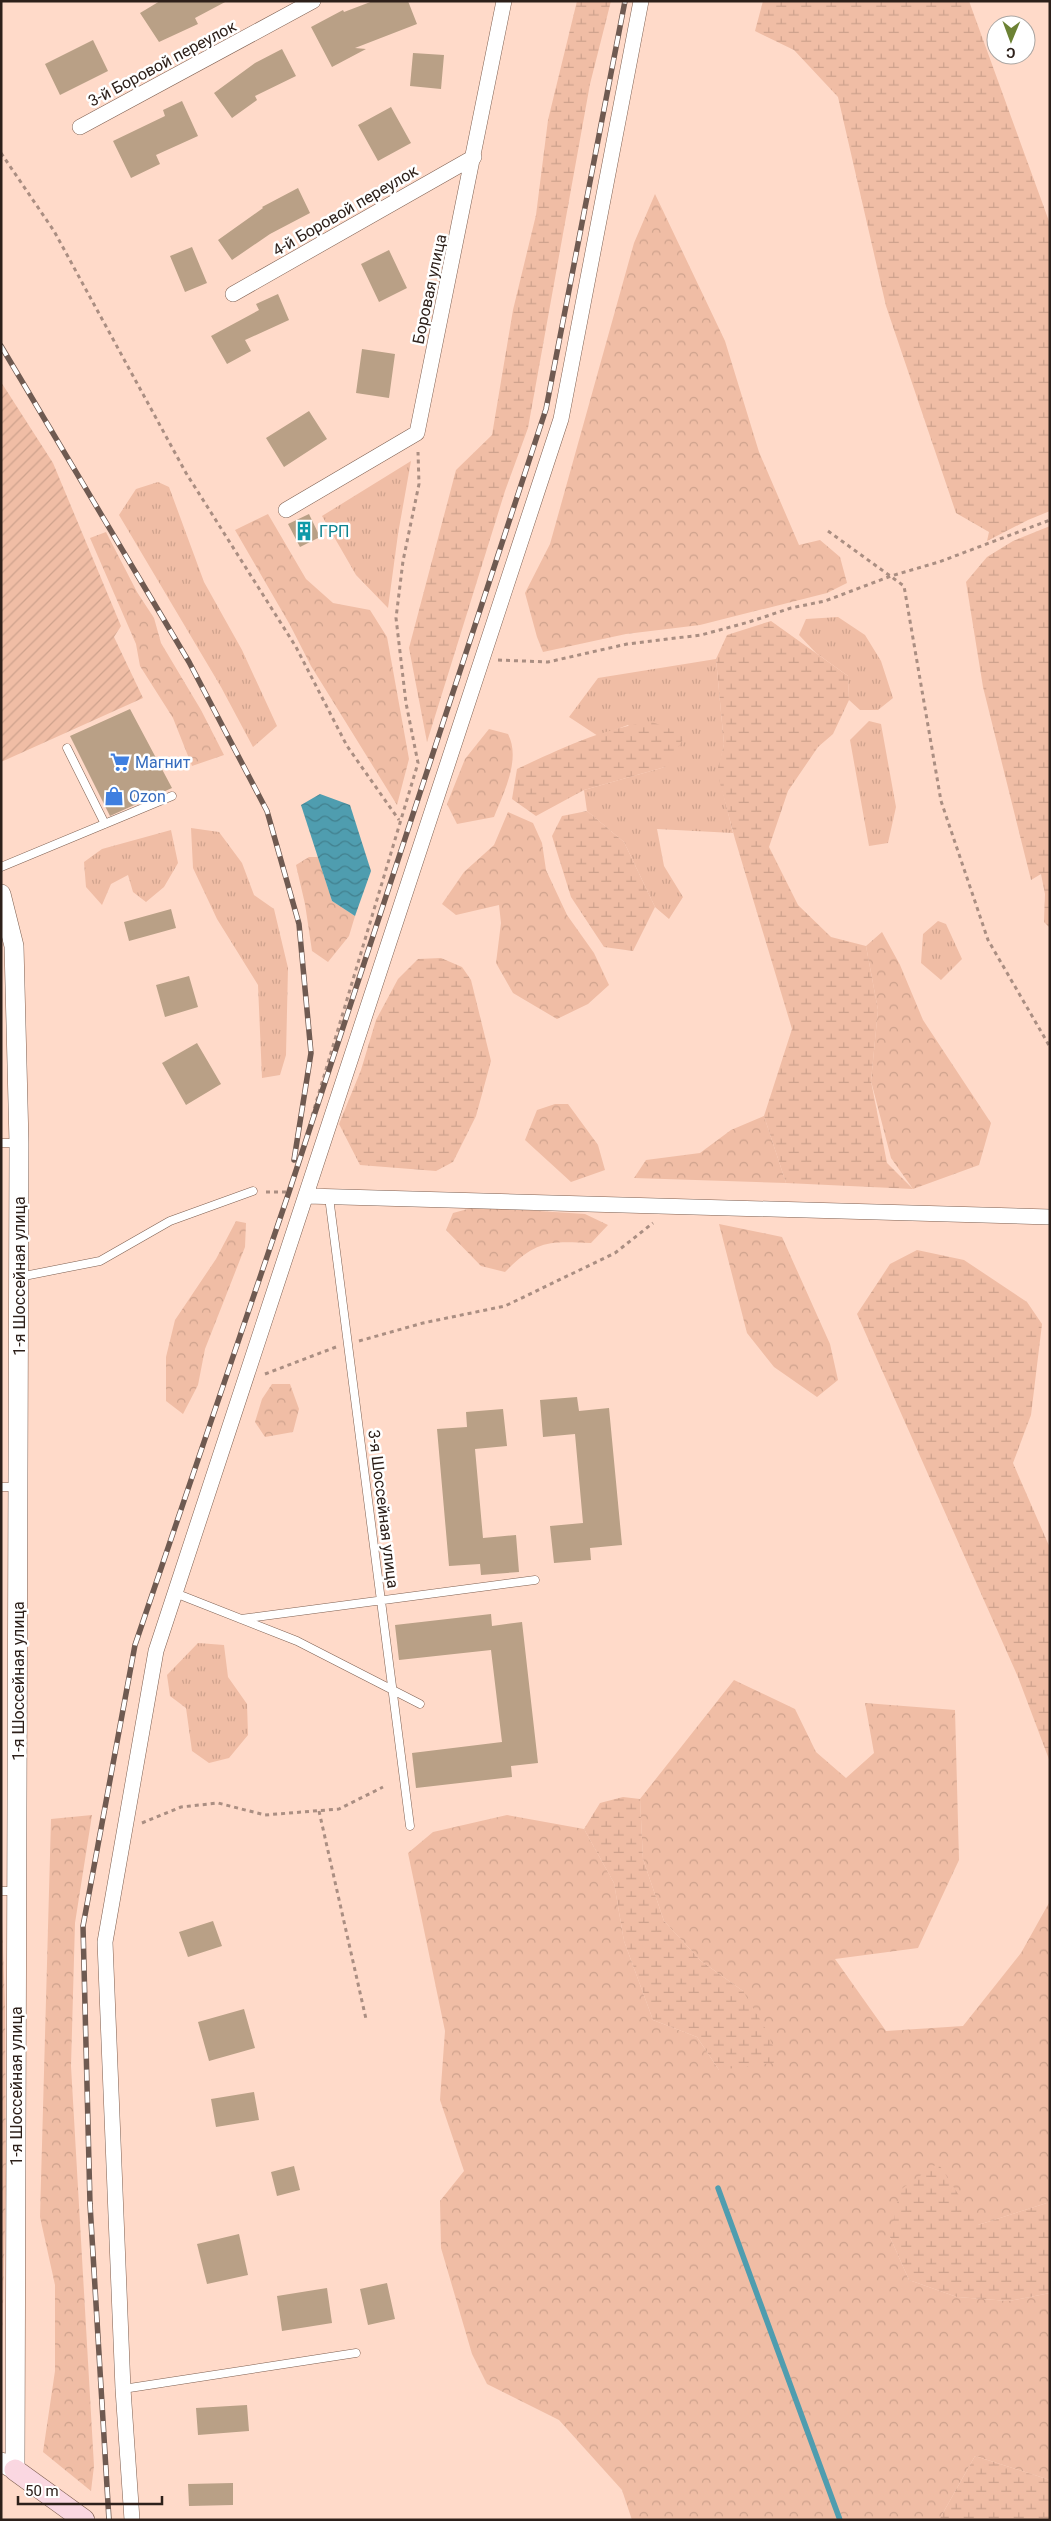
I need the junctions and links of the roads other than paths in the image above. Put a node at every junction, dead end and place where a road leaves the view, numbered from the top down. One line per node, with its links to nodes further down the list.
1 (313, 1): 4 (street, 3-й Боровой переулок)
2 (504, 1): 5 (street, Боровая улица)
3 (641, 1): 15 (street)
4 (80, 127)
5 (474, 157): 6 (street, 4-й Боровой переулок); 7 (street, Боровая улица)
6 (233, 294)
7 (286, 510)
8 (67, 748): 10 (lane)
9 (172, 796): 10 (lane)
10 (105, 824): 11 (lane)
11 (1, 867)
12 (1, 894): 13 (street, 1-я Шоссейная улица)
13 (10, 1143): 18 (street, 1-я Шоссейная улица)
14 (253, 1191): 18 (lane)
15 (307, 1196): 16 (street); 21 (street)
16 (330, 1196): 17 (street); 22 (lane, 3-я Шоссейная улица)
17 (1050, 1217)
18 (19, 1277): 19 (street, 1-я Шоссейная улица)
19 (10, 1487): 27 (street, 1-я Шоссейная улица)
20 (535, 1580): 22 (lane)
21 (175, 1593): 23 (lane); 29 (street)
22 (381, 1600): 23 (lane); 24 (lane, 3-я Шоссейная улица)
23 (241, 1619): 24 (lane)
24 (393, 1690): 25 (lane); 26 (lane, 3-я Шоссейная улица)
25 (420, 1704)
26 (410, 1826)
27 (9, 1891): 30 (street, 1-я Шоссейная улица)
28 (356, 2354): 29 (lane)
29 (123, 2389): 32 (street)
30 (8, 2466): 31 (main road)
31 (84, 2520)
32 (132, 2520)

